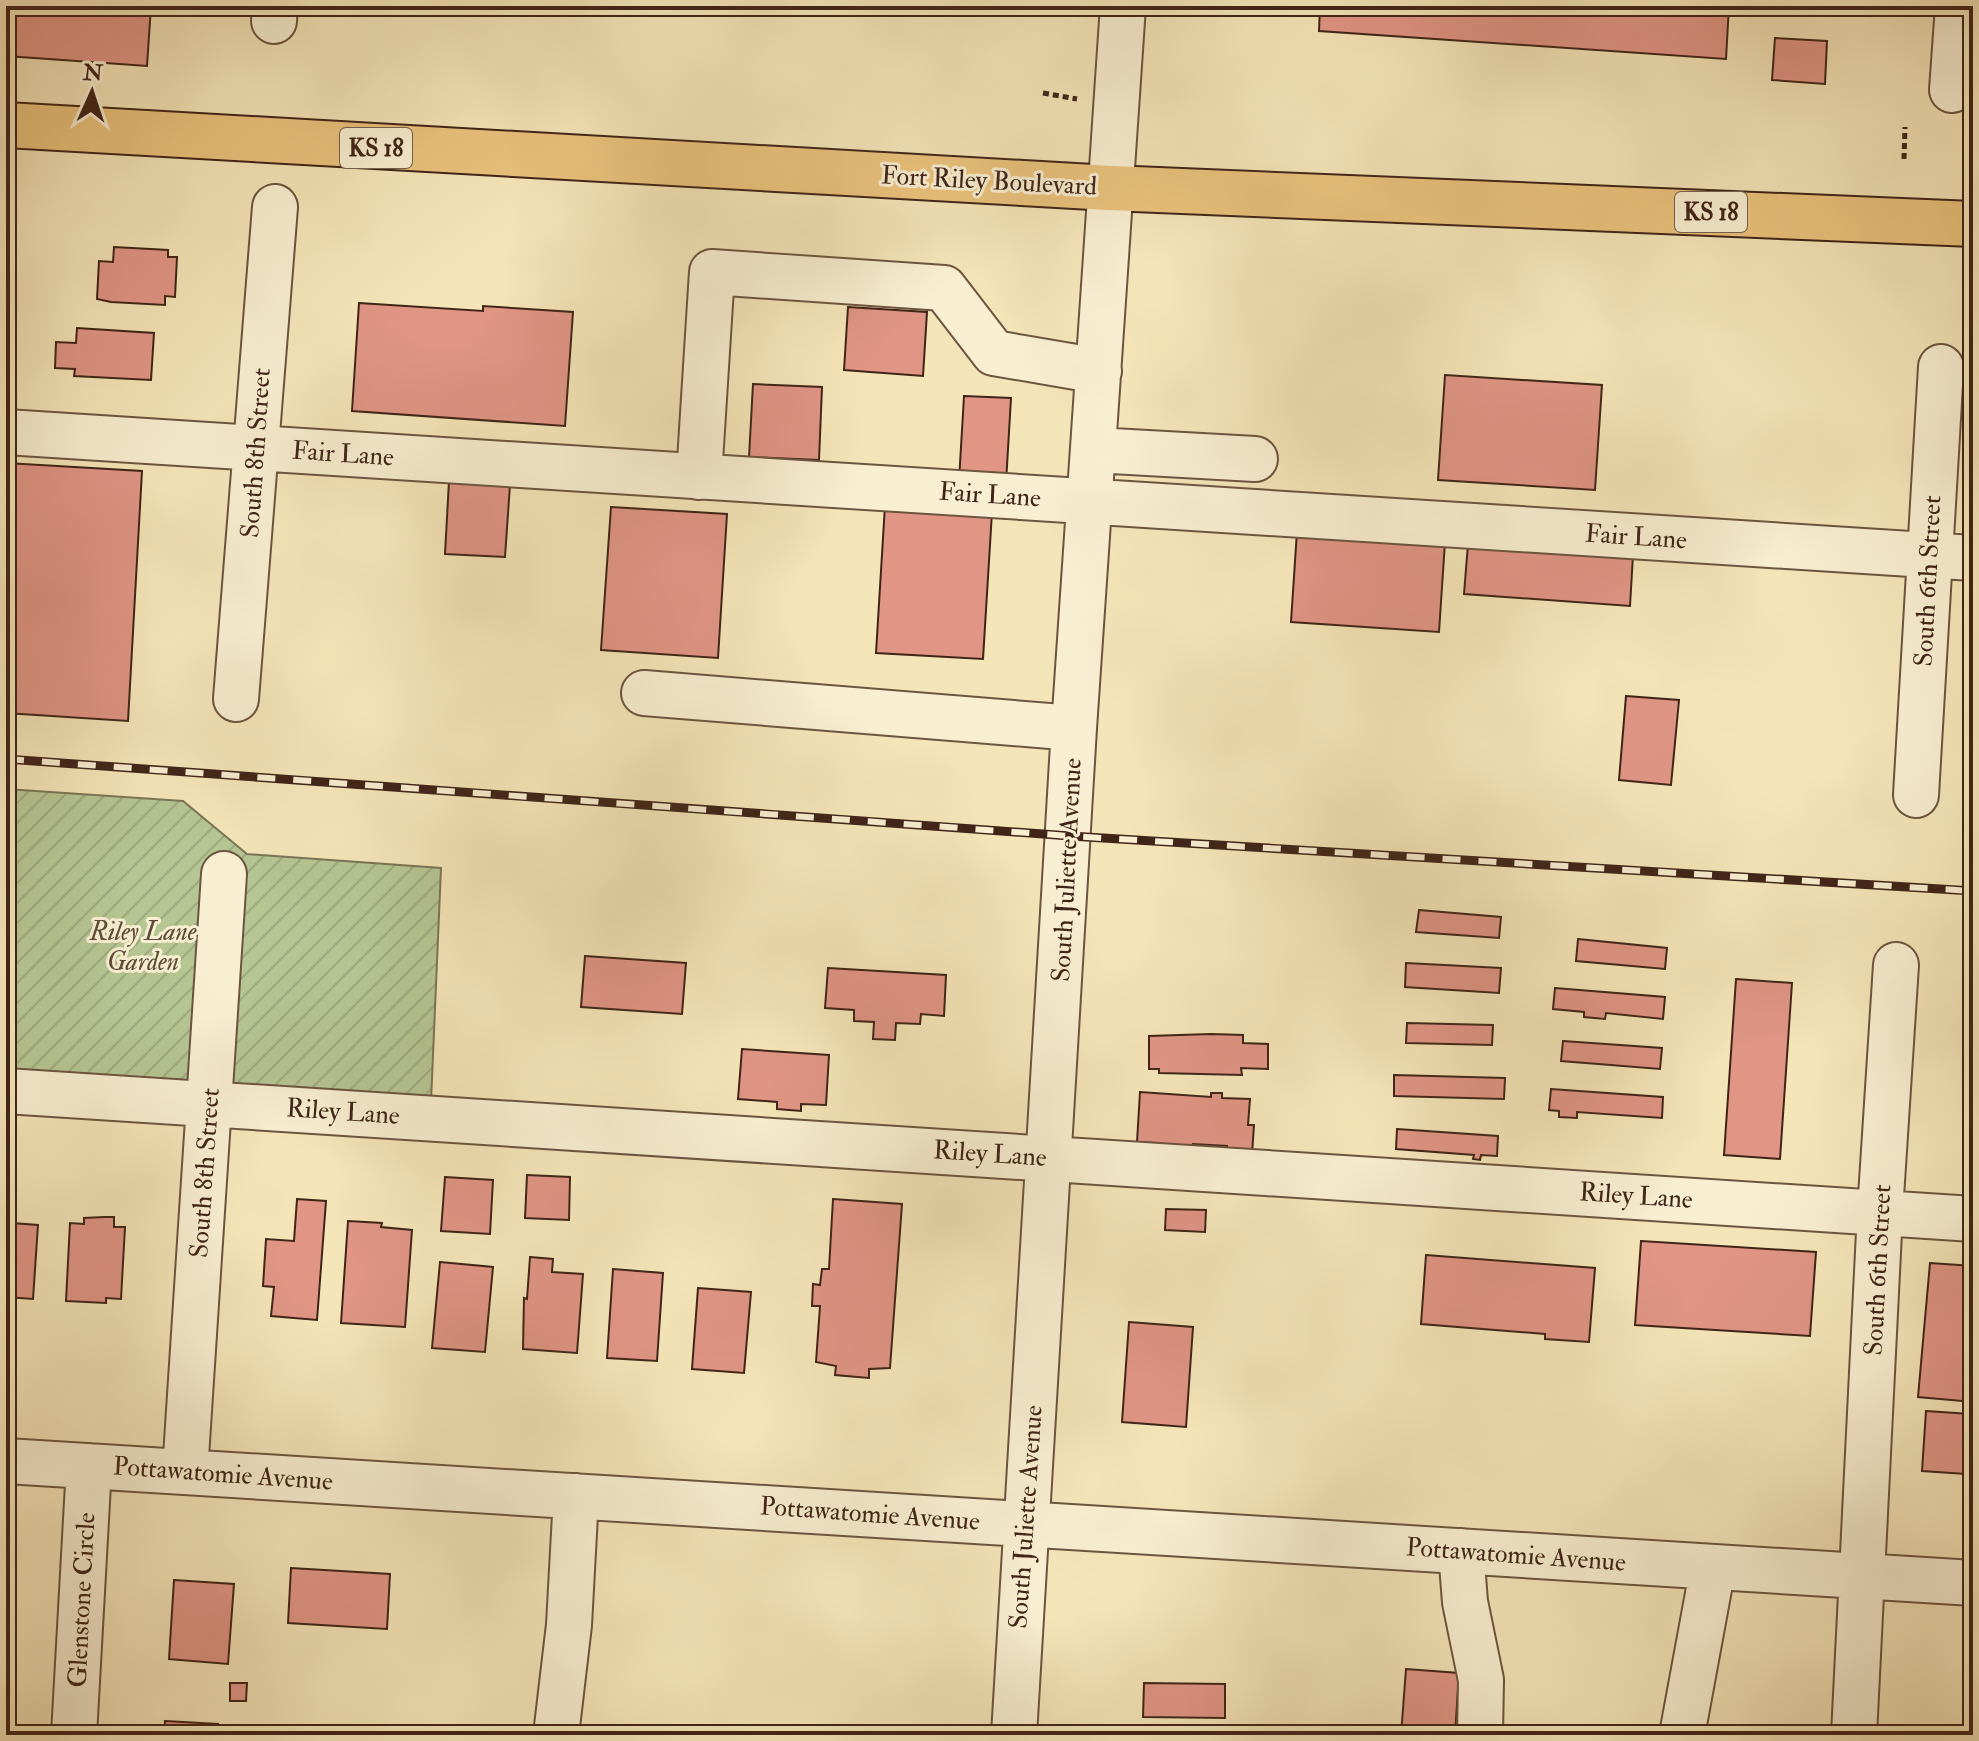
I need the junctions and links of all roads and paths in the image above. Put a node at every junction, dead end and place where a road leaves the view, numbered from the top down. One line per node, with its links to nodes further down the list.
1 (1123, 6): 9 (street, South Juliette Avenue)
2 (1958, 6): 3 (street)
3 (1952, 90)
4 (1043, 93): 5 (path)
5 (1077, 99)
6 (6, 125): 9 (highway, Fort Riley Boulevard / KS 18)
7 (1905, 127): 8 (path)
8 (1904, 159)
9 (1110, 188): 11 (highway, Fort Riley Boulevard / KS 18); 13 (street, South Juliette Avenue)
10 (275, 207): 15 (street, South 8th Street)
11 (1973, 224)
12 (1941, 367): 20 (street, South 6th Street)
13 (1099, 371): 16 (street, South Juliette Avenue); 18 (street)
14 (6, 432): 15 (street, Fair Lane)
15 (256, 448): 18 (street, Fair Lane); 23 (street, South 8th Street)
16 (1094, 450): 17 (street); 19 (street, South Juliette Avenue)
17 (1255, 459)
18 (699, 477): 19 (street, Fair Lane)
19 (1091, 502): 20 (street, Fair Lane); 24 (street, South Juliette Avenue)
20 (1930, 556): 21 (street, Fair Lane); 25 (street, South 6th Street)
21 (1973, 558)
22 (644, 693): 24 (street)
23 (236, 699)
24 (1074, 728): 30 (street, South Juliette Avenue)
25 (1916, 795)
26 (224, 874): 29 (street, South 8th Street)
27 (1896, 965): 31 (street, South 6th Street)
28 (6, 1091): 29 (street, Riley Lane)
29 (209, 1103): 30 (street, Riley Lane); 35 (street, South 8th Street)
30 (1050, 1158): 31 (street, Riley Lane); 37 (street, South Juliette Avenue)
31 (1880, 1212): 32 (street, Riley Lane); 40 (street, South 6th Street)
32 (1973, 1219)
33 (6, 1461): 34 (street, Pottawatomie Avenue)
34 (89, 1466): 35 (street, Pottawatomie Avenue); 42 (street, Glenstone Circle)
35 (185, 1472): 36 (street, Pottawatomie Avenue)
36 (576, 1496): 37 (street, Pottawatomie Avenue); 43 (street)
37 (1025, 1524): 38 (street, Pottawatomie Avenue); 44 (street, South Juliette Avenue)
38 (1461, 1551): 39 (street, Pottawatomie Avenue); 45 (street)
39 (1713, 1567): 40 (street, Pottawatomie Avenue); 46 (street)
40 (1862, 1576): 41 (street, Pottawatomie Avenue); 47 (street, South 6th Street)
41 (1973, 1583)
42 (74, 1735)
43 (556, 1735)
44 (1014, 1735)
45 (1480, 1735)
46 (1682, 1735)
47 (1854, 1735)

